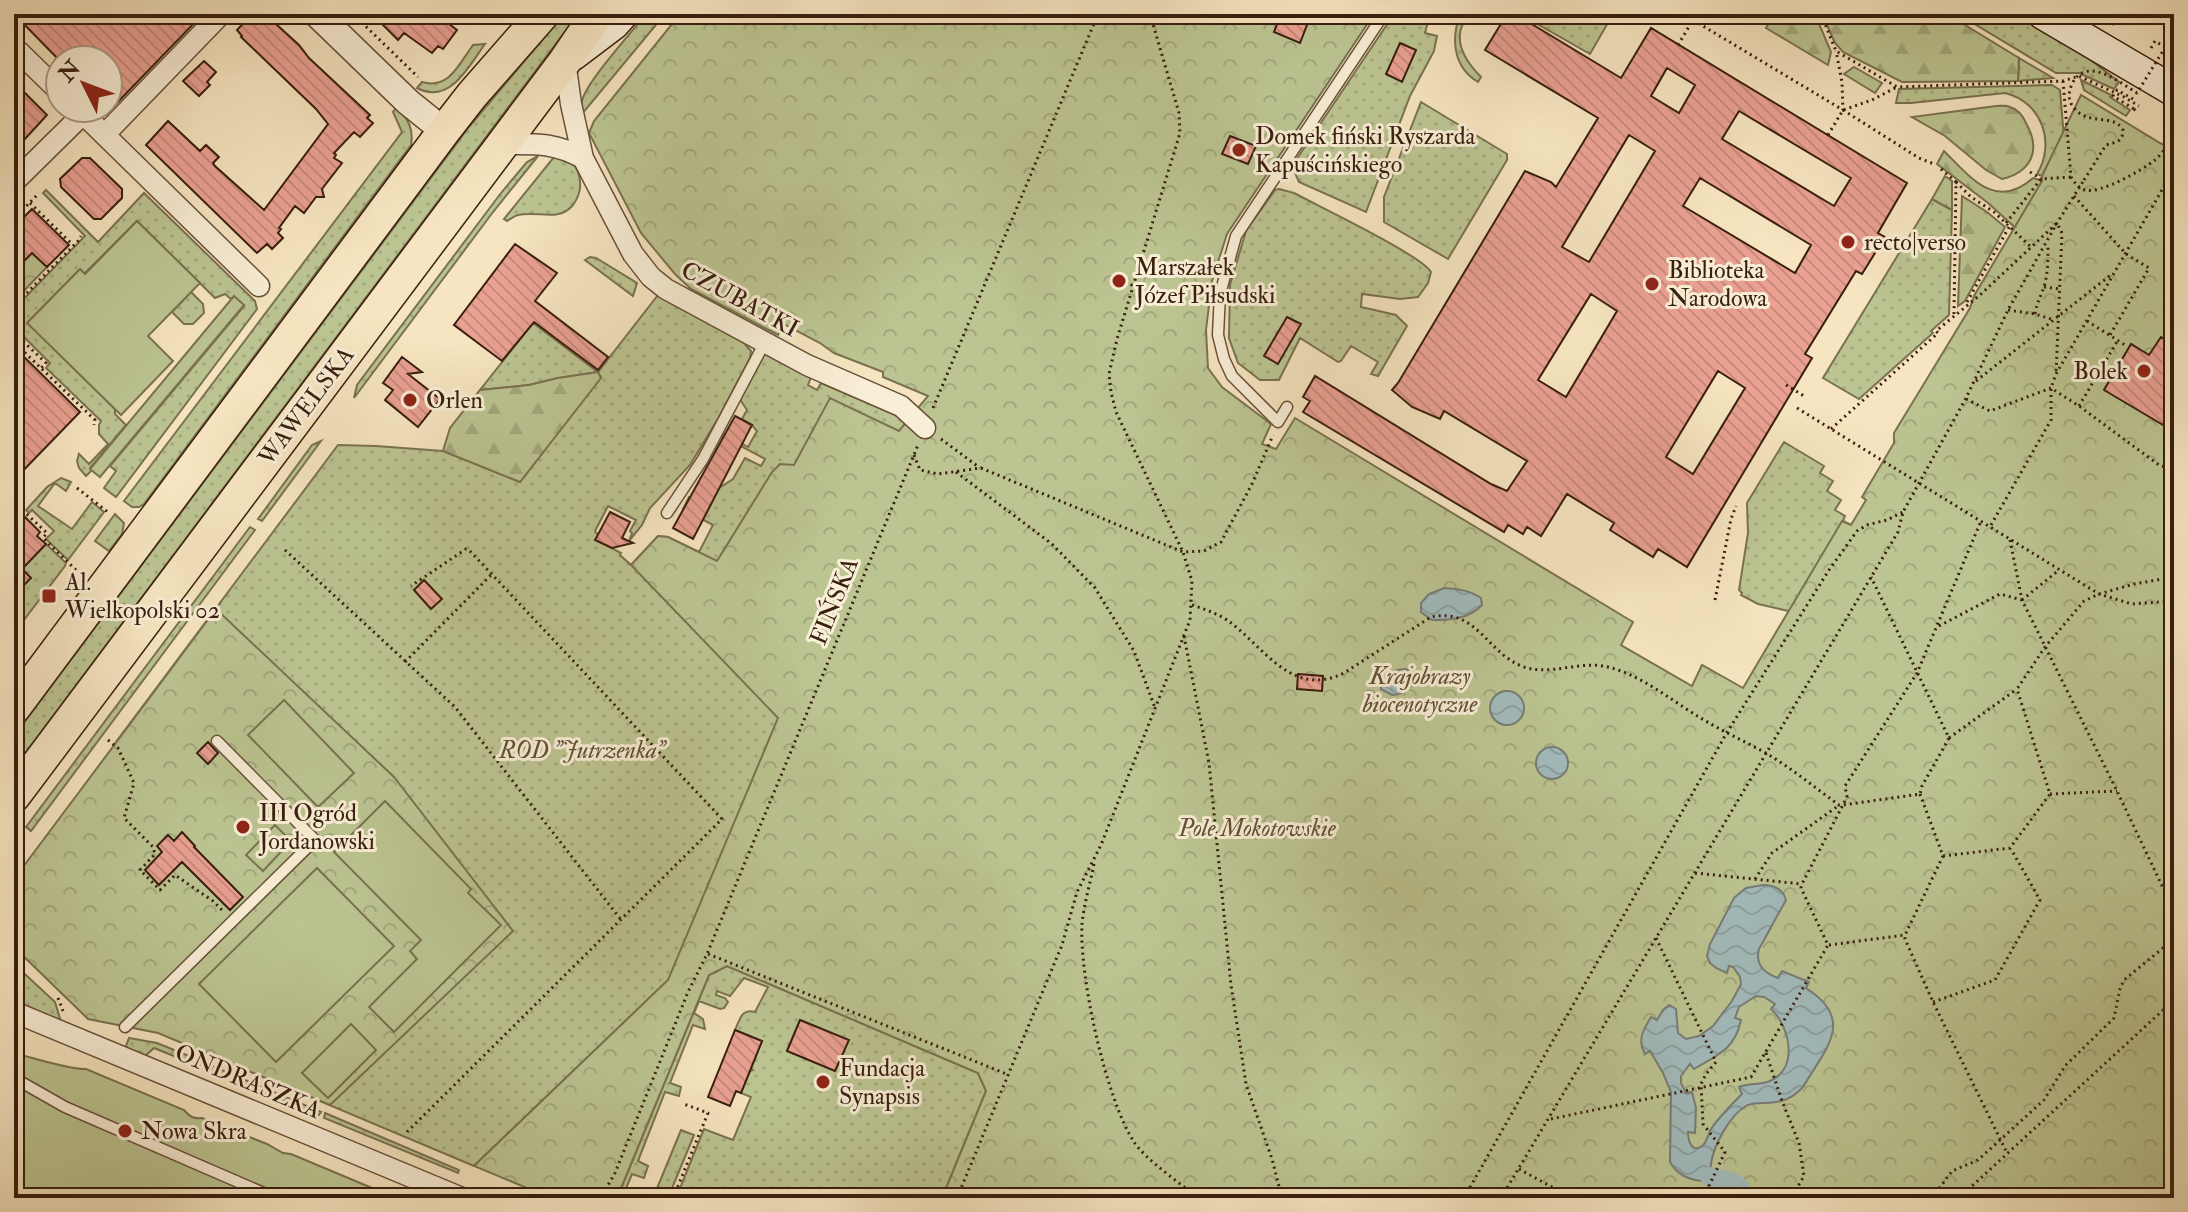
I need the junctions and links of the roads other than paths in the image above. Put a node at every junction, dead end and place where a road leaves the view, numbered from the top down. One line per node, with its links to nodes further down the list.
1 (221, 14): 17 (street)
2 (317, 14): 16 (street)
3 (525, 14): 10 (main road)
4 (543, 14): 10 (main road)
5 (597, 14): 11 (main road, WAWELSKA)
6 (623, 14): 11 (main road)
7 (1384, 14): 23 (lane)
8 (2043, 14): 13 (main road)
9 (14, 47): 12 (street)
10 (507, 56): 16 (main road)
11 (565, 61): 18 (main road, WAWELSKA); 19 (street, CZUBATKI)
12 (44, 76)
13 (2174, 91)
14 (68, 124): 20 (street)
15 (94, 124): 17 (street)
16 (444, 131): 26 (main road)
17 (105, 134): 21 (street)
18 (503, 144): 19 (street); 28 (main road, WAWELSKA)
19 (583, 158): 22 (street, CZUBATKI)
20 (14, 182)
21 (259, 286)
22 (765, 342): 24 (street, CZUBATKI); 25 (lane)
23 (1287, 407)
24 (925, 428)
25 (667, 513)
26 (14, 708)
27 (217, 741): 30 (lane)
28 (14, 796)
29 (14, 1012): 33 (street, ONDRASZKA)
30 (125, 1027)
31 (14, 1078): 32 (lane)
32 (275, 1198)
33 (462, 1198)

